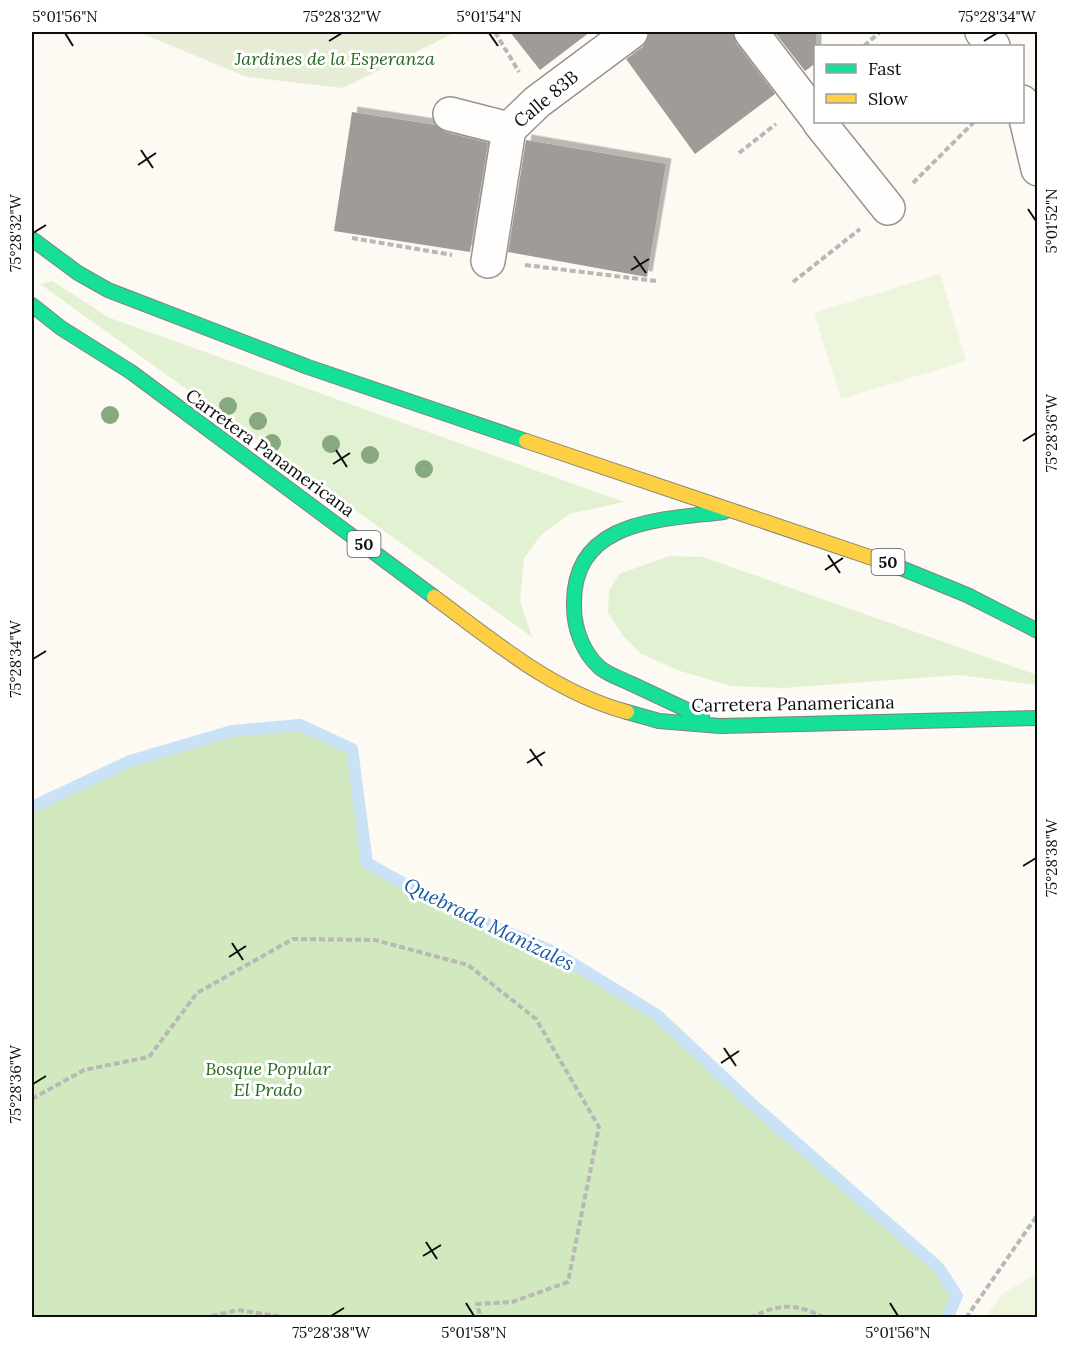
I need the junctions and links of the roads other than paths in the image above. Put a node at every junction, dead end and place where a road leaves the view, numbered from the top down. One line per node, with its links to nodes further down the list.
1 (631, 32): 9 (street, Calle 83B)
2 (752, 32): 7 (street)
3 (982, 32): 4 (street)
4 (992, 45)
5 (1024, 106): 10 (street)
6 (450, 114): 9 (street)
7 (814, 114)
8 (820, 123): 11 (street)
9 (509, 129): 13 (street, Calle 83B)
10 (1038, 169)
11 (888, 207)
12 (32, 239): 15 (highway, 50)
13 (488, 261)
14 (32, 305): 18 (highway, Carretera Panamericana / 50)
15 (731, 511): 16 (highway, 50); 18 (highway)
16 (1038, 631)
17 (1038, 718): 18 (highway, Carretera Panamericana / 50)
18 (720, 726)

